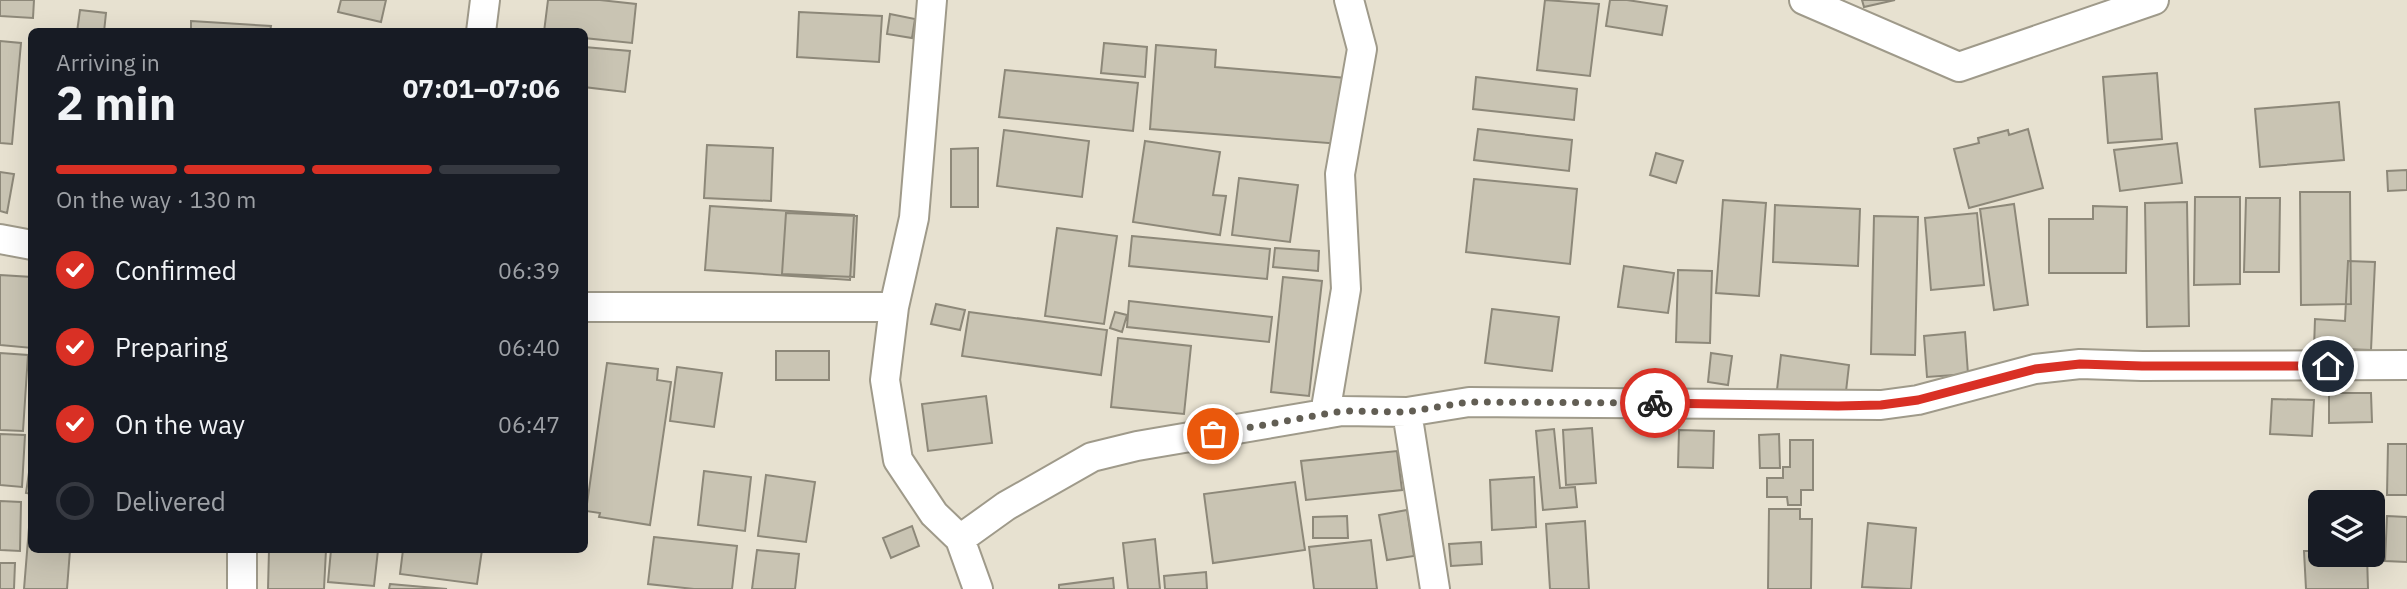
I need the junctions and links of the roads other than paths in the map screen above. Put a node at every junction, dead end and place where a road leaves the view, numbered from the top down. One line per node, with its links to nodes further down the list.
1 (485, 0): 6 (street)
2 (932, 0): 10 (street)
3 (1349, 0): 13 (street)
4 (1804, 0): 5 (street)
5 (2154, 0)
6 (482, 28)
7 (0, 239): 8 (street)
8 (28, 244)
9 (588, 307): 10 (street)
10 (894, 307): 14 (street)
11 (2407, 365): 12 (street)
12 (1407, 412): 13 (street); 18 (street)
13 (1325, 415): 14 (street)
14 (960, 539): 17 (street)
15 (242, 553): 16 (street)
16 (242, 589)
17 (978, 589)
18 (1435, 589)

